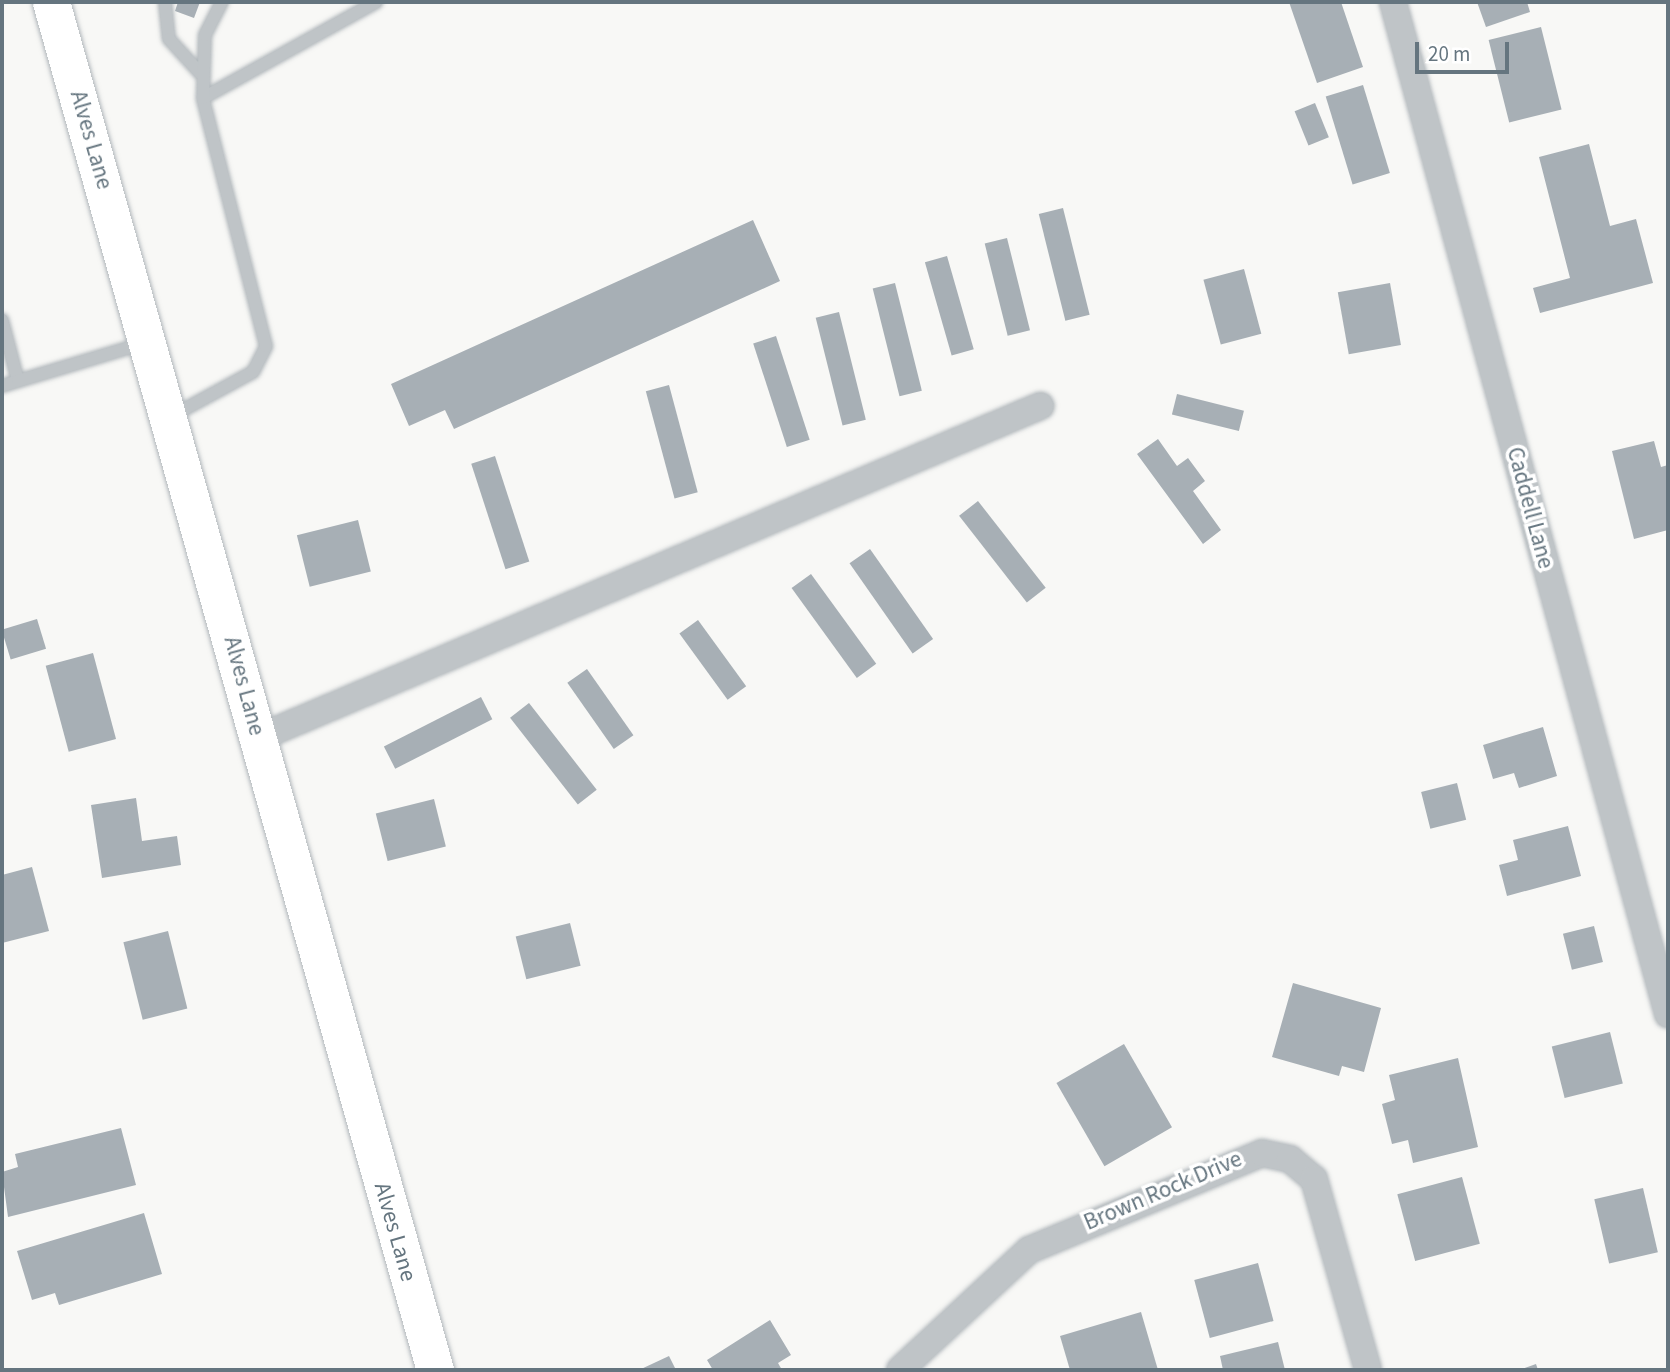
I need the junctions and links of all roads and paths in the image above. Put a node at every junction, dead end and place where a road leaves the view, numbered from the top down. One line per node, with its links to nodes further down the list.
1 (51, 2): 9 (street, Alves Lane)
2 (165, 2): 6 (lane)
3 (222, 2): 6 (lane)
4 (376, 2): 7 (lane)
5 (1393, 2): 15 (street, Caddell Lane)
6 (200, 73): 7 (lane)
7 (203, 98): 13 (lane)
8 (2, 320): 10 (lane)
9 (148, 342): 10 (lane); 13 (street, Alves Lane)
10 (18, 381): 11 (lane)
11 (2, 386)
12 (1040, 407): 14 (street)
13 (169, 418): 14 (street, Alves Lane)
14 (258, 738): 16 (street, Alves Lane)
15 (1668, 1014)
16 (435, 1370)
17 (900, 1370): 18 (street, Brown Rock Drive)
18 (1368, 1370)

